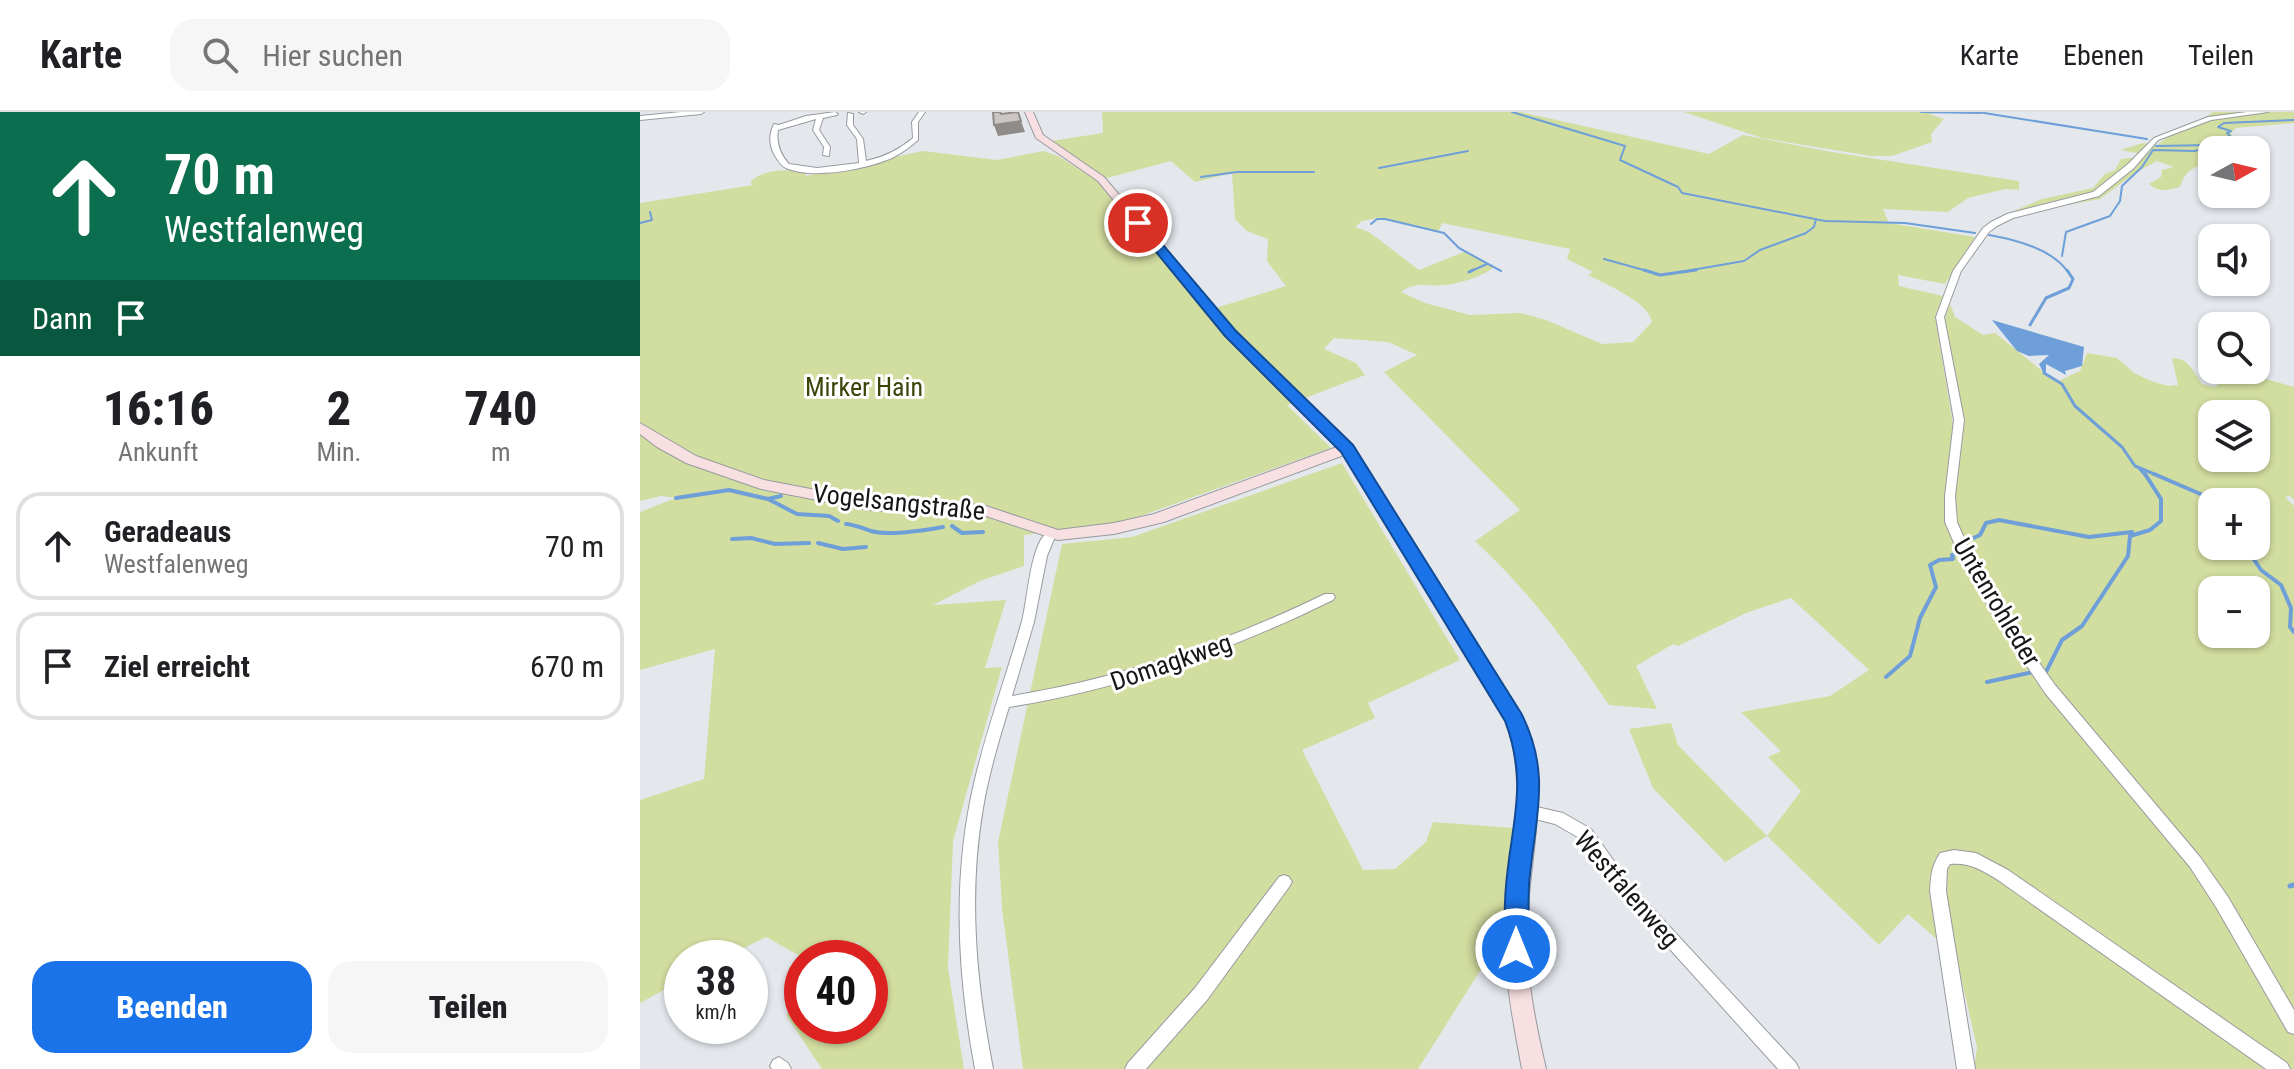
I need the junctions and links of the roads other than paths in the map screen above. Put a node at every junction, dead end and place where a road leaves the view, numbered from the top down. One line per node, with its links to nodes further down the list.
1 (701, 112): 8 (street)
2 (922, 112): 10 (street)
3 (1029, 112): 12 (street)
4 (2265, 112): 18 (street, Untenrohleder)
5 (857, 113): 6 (street); 10 (street)
6 (838, 114): 7 (street)
7 (820, 116): 9 (street); 10 (street)
8 (640, 118)
9 (827, 155)
10 (863, 164)
11 (640, 427): 13 (street, Vogelsangstraße)
12 (1347, 449): 13 (street, Vogelsangstraße); 16 (street)
13 (1050, 534): 15 (street)
14 (1329, 597): 15 (street, Domagkweg)
15 (1005, 702): 19 (street)
16 (1528, 811): 21 (street); 22 (street, Westfalenweg)
17 (1284, 882): 20 (street)
18 (2294, 1026)
19 (984, 1069)
20 (1134, 1069)
21 (1534, 1069)
22 (1790, 1069)
23 (1966, 1069): 24 (street)
24 (2281, 1069)

